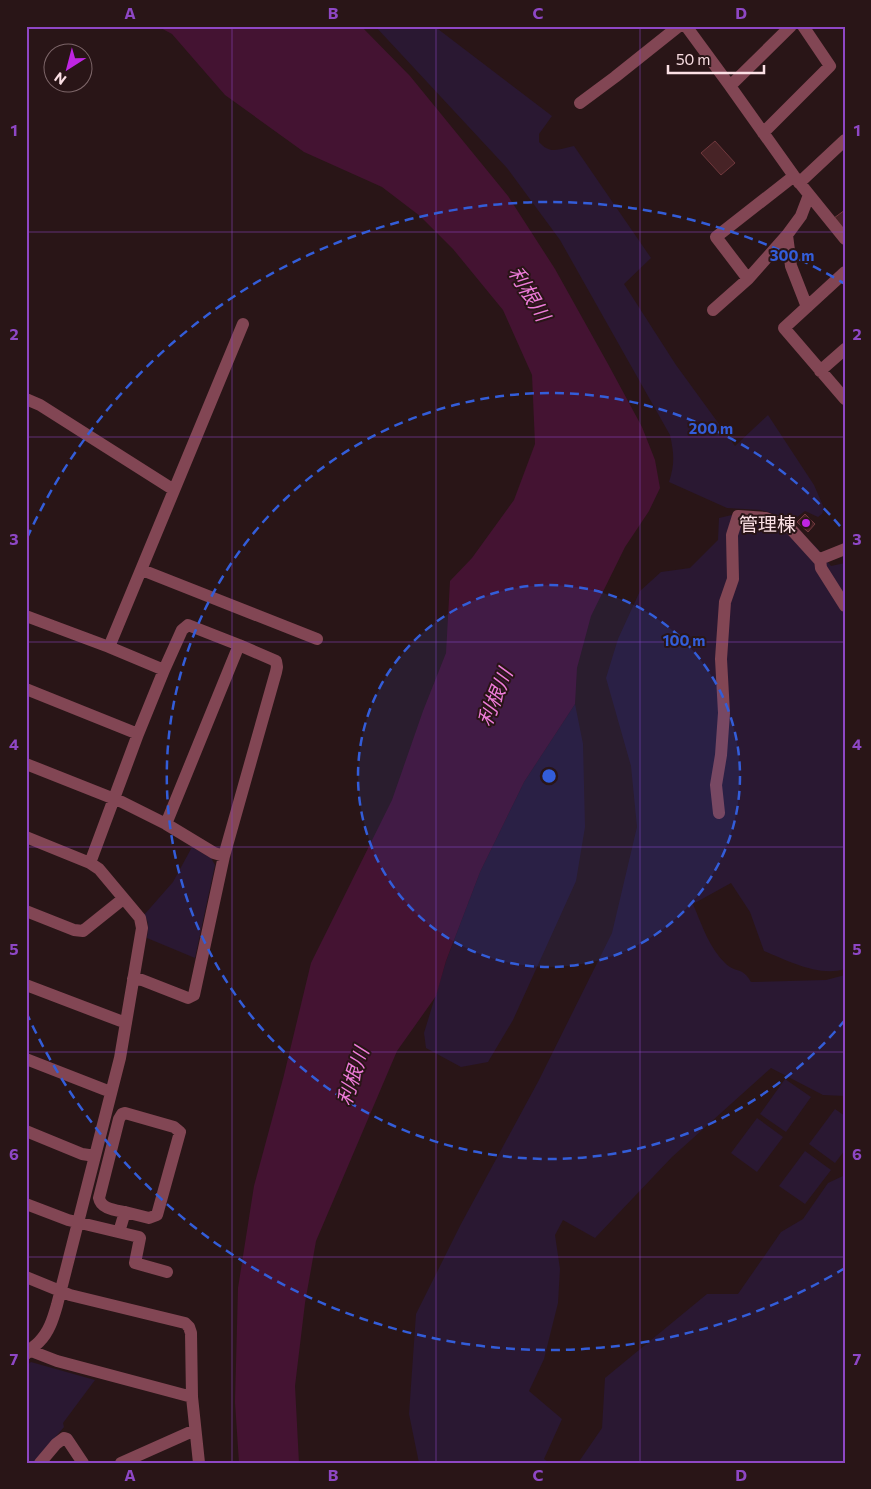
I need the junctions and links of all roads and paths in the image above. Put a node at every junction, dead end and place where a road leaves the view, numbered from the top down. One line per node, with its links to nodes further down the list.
1 (679, 26): 6 (street)
2 (686, 26): 5 (street)
3 (791, 26): 5 (street)
4 (804, 26): 7 (street)
5 (730, 86): 7 (street)
6 (580, 103)
7 (763, 133): 9 (street)
8 (845, 140): 9 (street)
9 (796, 179): 10 (street); 14 (street)
10 (809, 195): 11 (street); 12 (street)
11 (787, 235): 14 (street); 15 (street)
12 (845, 239)
13 (845, 272): 15 (street)
14 (748, 279): 16 (street)
15 (807, 307): 19 (street)
16 (713, 310)
17 (243, 324): 22 (street)
18 (845, 349): 19 (street)
19 (820, 370): 21 (street)
20 (26, 399): 22 (street)
21 (845, 399)
22 (174, 490): 25 (street)
23 (845, 549): 24 (street)
24 (820, 561): 26 (street); 36 (street)
25 (142, 570): 28 (street); 30 (street)
26 (845, 606)
27 (26, 616): 30 (street)
28 (316, 639)
29 (239, 645): 31 (street); 37 (street); 39 (street)
30 (109, 647): 31 (street)
31 (164, 670): 33 (street)
32 (26, 689): 33 (street)
33 (138, 734): 35 (street)
34 (26, 764): 35 (street)
35 (113, 798): 37 (street); 40 (street)
36 (719, 813)
37 (166, 824): 39 (street)
38 (26, 837): 40 (street)
39 (224, 856): 43 (street)
40 (90, 863): 41 (street)
41 (123, 899): 42 (street); 43 (street)
42 (26, 911)
43 (133, 979): 45 (street)
44 (26, 985): 45 (street)
45 (126, 1023): 47 (street)
46 (26, 1059): 47 (street)
47 (111, 1092): 49 (street)
48 (26, 1131): 49 (street)
49 (95, 1156): 52 (street)
50 (26, 1204): 52 (street)
51 (125, 1212): 51 (street); 53 (street)
52 (78, 1223): 53 (street); 56 (street)
53 (119, 1232): 54 (street)
54 (167, 1272)
55 (26, 1277): 56 (street)
56 (60, 1290): 57 (street); 58 (street)
57 (27, 1351): 58 (street)
58 (192, 1397): 59 (street)
59 (195, 1430): 62 (street); 63 (street)
60 (40, 1463): 61 (street)
61 (83, 1463)
62 (121, 1463)
63 (199, 1463)

